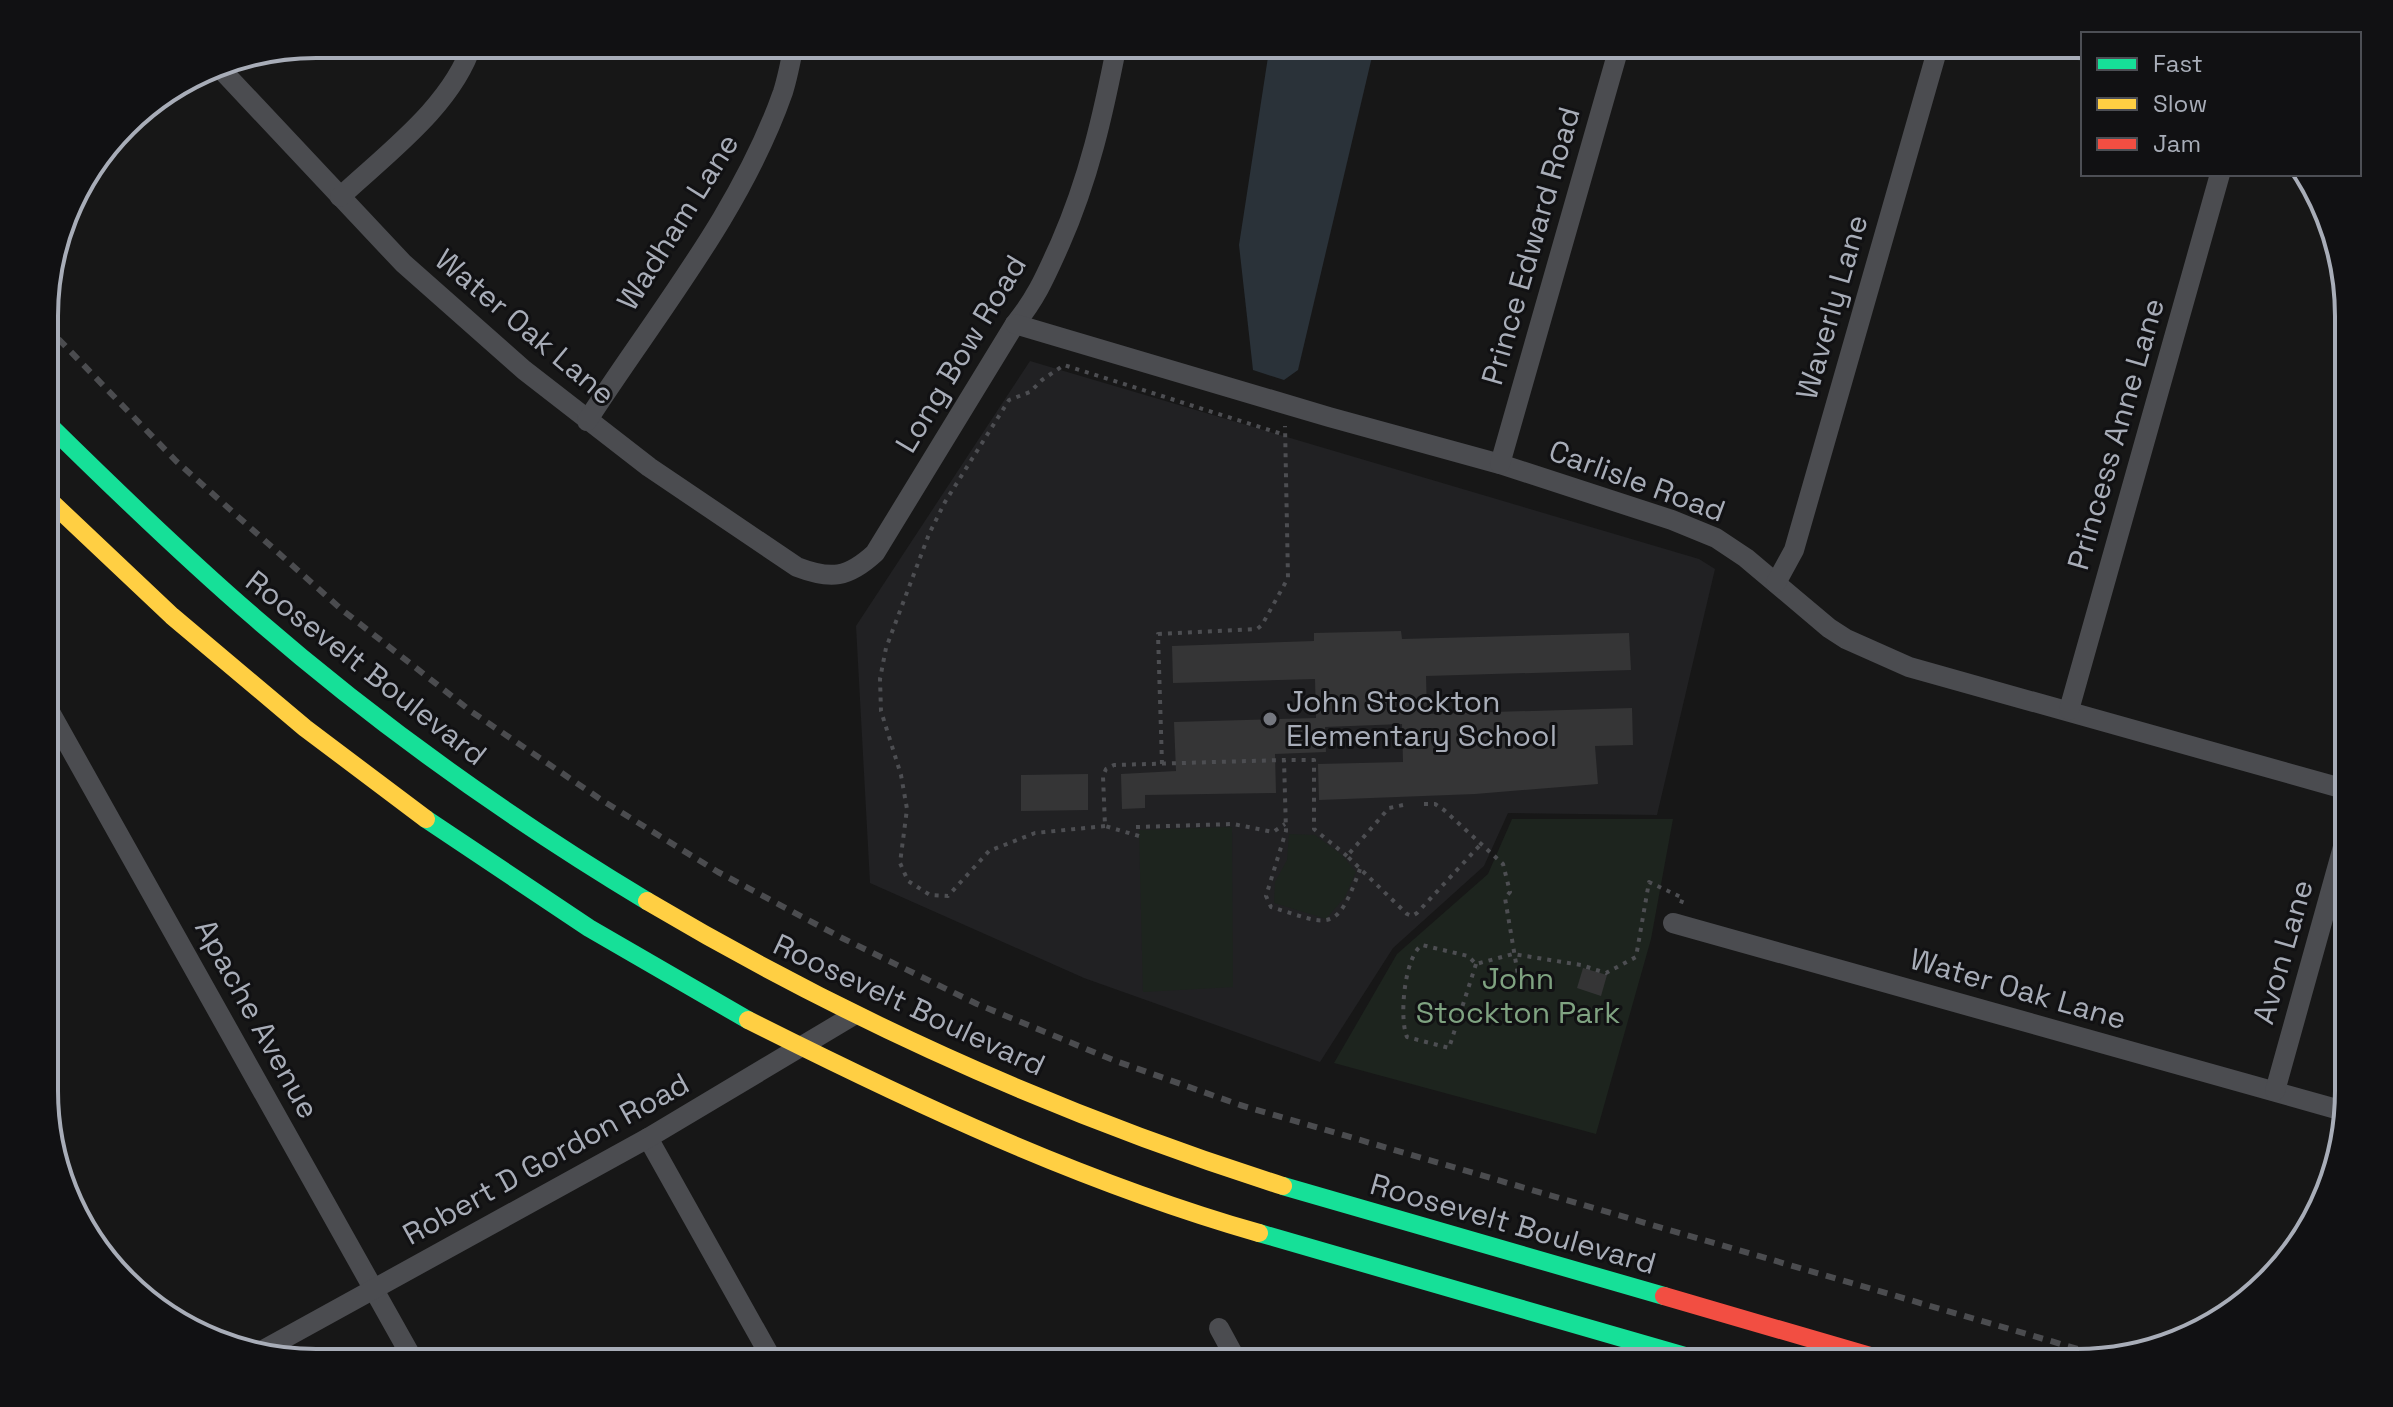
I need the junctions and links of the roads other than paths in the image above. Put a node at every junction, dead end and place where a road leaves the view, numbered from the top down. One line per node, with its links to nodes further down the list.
1 (467, 58): 8 (street)
2 (791, 58): 10 (street, Wadham Lane)
3 (1114, 58): 9 (street, Long Bow Road)
4 (1616, 58): 12 (street, Prince Edward Road)
5 (1935, 58): 15 (street, Waverly Lane)
6 (226, 75): 8 (street, Water Oak Lane)
7 (2219, 176): 16 (street, Princess Anne Lane)
8 (340, 197): 10 (street, Water Oak Lane)
9 (1015, 324): 12 (street, Carlisle Road); 14 (street, Long Bow Road)
10 (587, 421): 14 (street, Water Oak Lane)
11 (58, 434): 21 (highway, Roosevelt Boulevard)
12 (1500, 464): 15 (street, Carlisle Road)
13 (58, 508): 22 (highway)
14 (840, 576)
15 (1776, 583): 16 (street, Carlisle Road)
16 (2069, 710): 18 (street, Carlisle Road)
17 (58, 731): 26 (street, Apache Avenue)
18 (2334, 786)
19 (2334, 879): 23 (street, Avon Lane)
20 (1673, 923): 23 (street, Water Oak Lane)
21 (854, 1015): 22 (street, Robert D Gordon Road); 31 (highway, Roosevelt Boulevard)
22 (800, 1048): 25 (street, Robert D Gordon Road); 30 (highway)
23 (2275, 1091): 24 (street, Water Oak Lane)
24 (2334, 1108)
25 (648, 1138): 26 (street, Robert D Gordon Road); 33 (street)
26 (374, 1289): 28 (street, Robert D Gordon Road); 32 (street, Apache Avenue)
27 (1219, 1328): 29 (street)
28 (272, 1345)
29 (1230, 1348)
30 (1658, 1348)
31 (1843, 1348)
32 (407, 1349)
33 (766, 1349)

